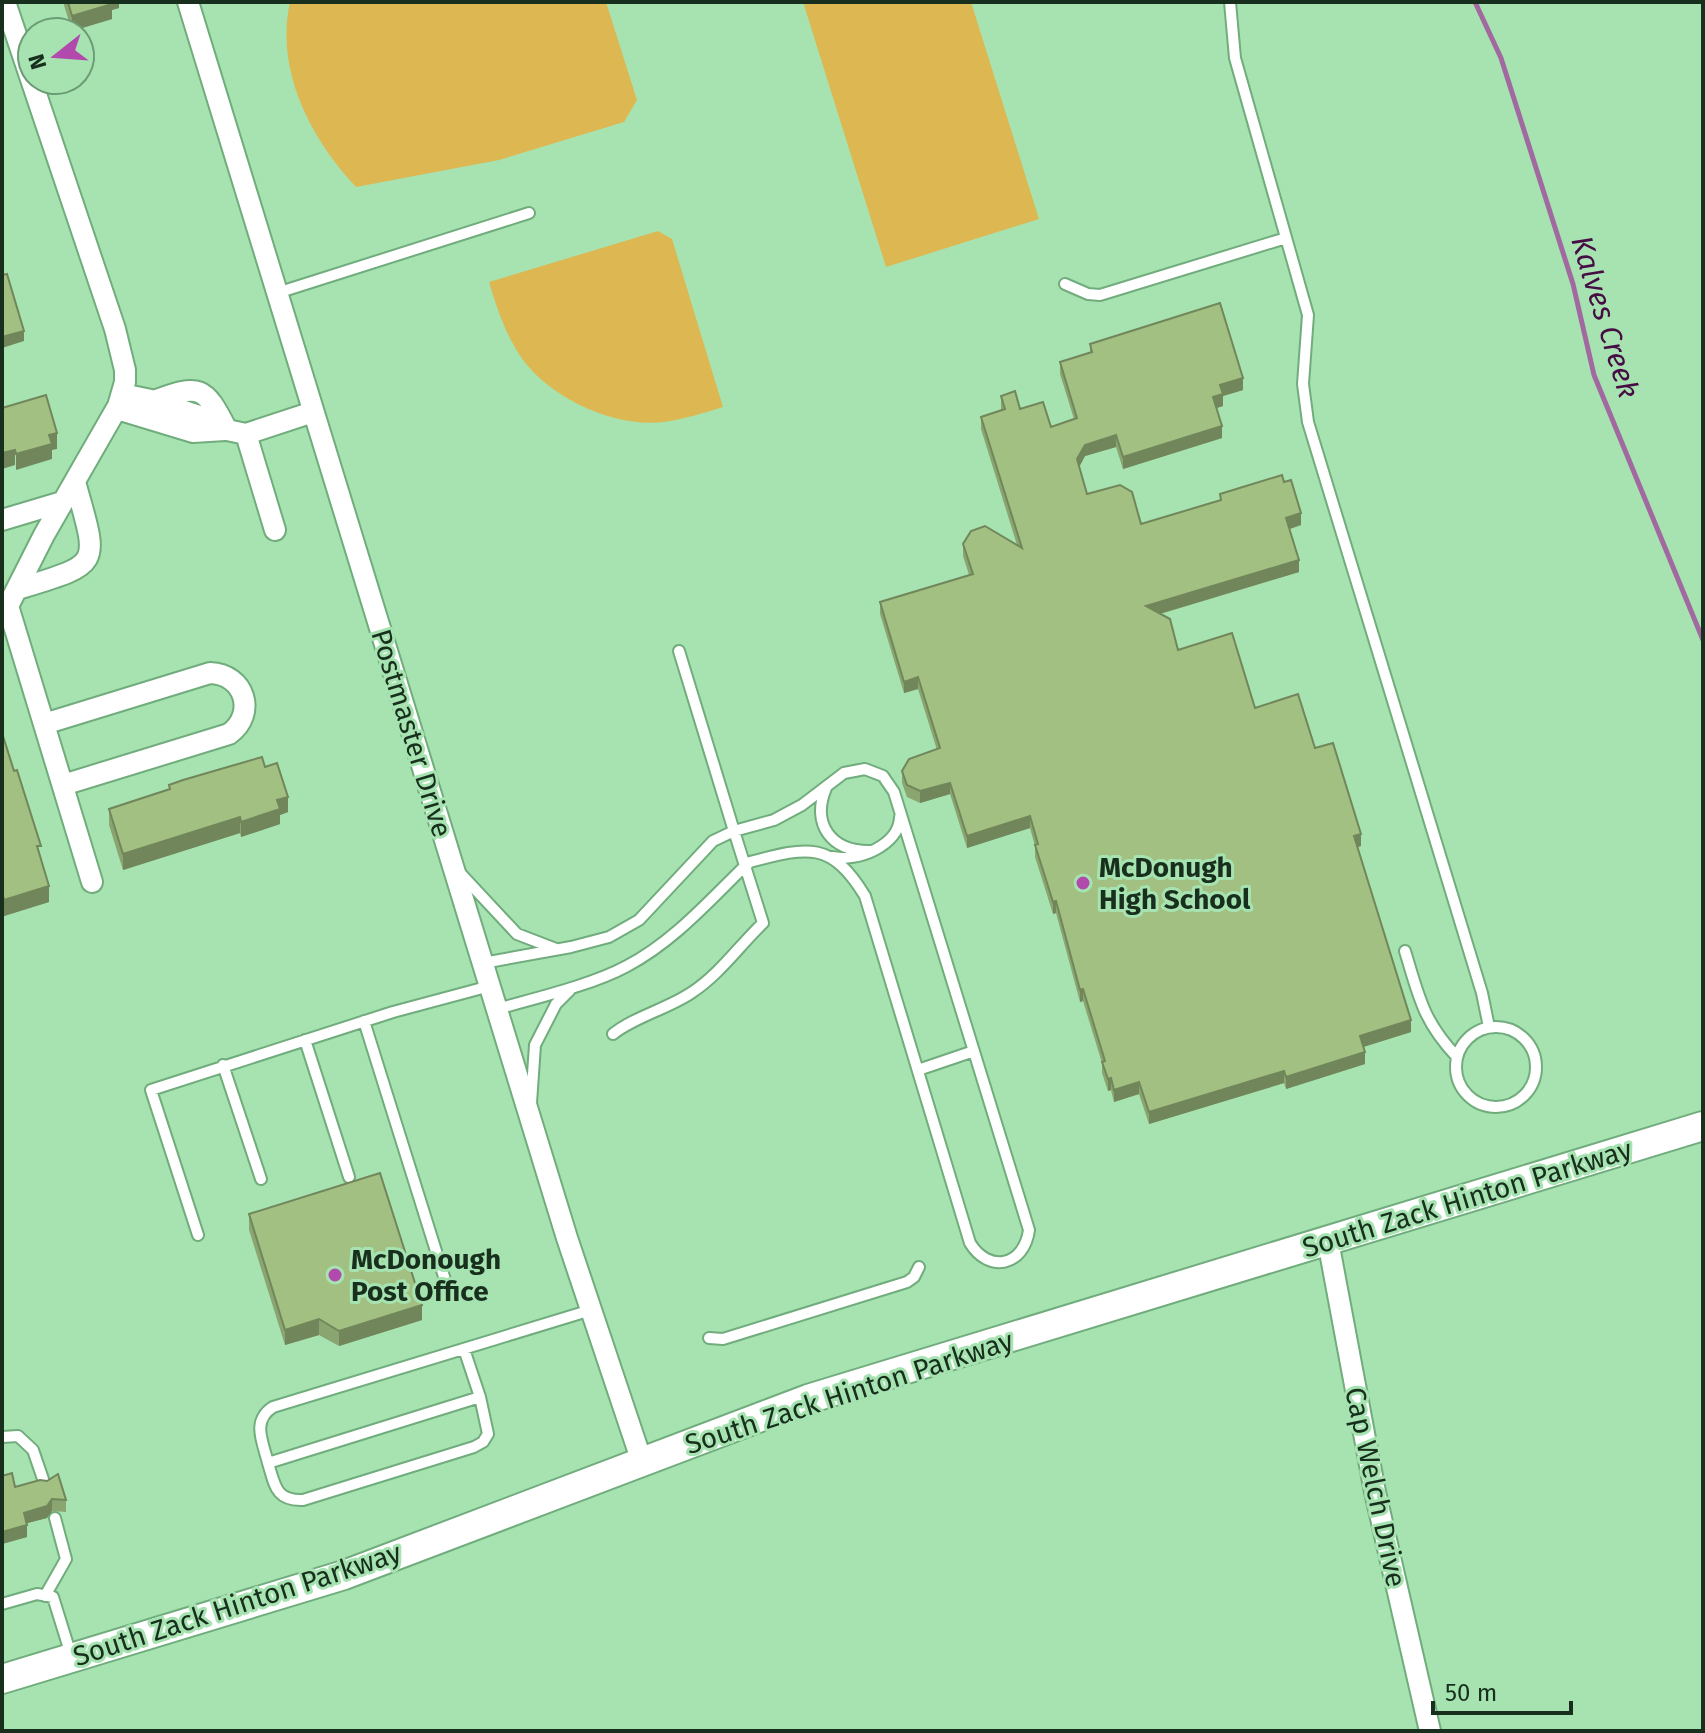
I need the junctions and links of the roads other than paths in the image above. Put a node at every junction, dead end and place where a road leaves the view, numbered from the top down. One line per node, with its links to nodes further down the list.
1 (5, 2): 8 (street)
2 (188, 2): 7 (street, Postmaster Drive)
3 (1230, 2): 5 (lane)
4 (529, 213): 7 (lane)
5 (1286, 238): 6 (lane); 37 (lane)
6 (1065, 284)
7 (277, 293): 9 (street, Postmaster Drive)
8 (120, 401): 10 (street); 10 (street); 11 (street)
9 (313, 412): 10 (street); 26 (street, Postmaster Drive)
10 (236, 432): 14 (street)
11 (75, 482): 12 (street); 15 (street)
12 (62, 502): 13 (street); 15 (street)
13 (2, 520)
14 (275, 530)
15 (9, 604): 17 (street)
16 (679, 651): 21 (lane)
17 (44, 724): 18 (street); 18 (street)
18 (63, 785): 29 (street)
19 (826, 786): 20 (lane); 21 (lane); 22 (lane)
20 (900, 811): 23 (lane); 40 (lane)
21 (734, 831): 27 (lane); 30 (lane)
22 (828, 836): 23 (lane); 25 (lane)
23 (871, 851): 25 (lane)
24 (830, 856): 25 (lane); 27 (lane); 28 (lane)
25 (842, 858): 28 (lane)
26 (452, 863): 30 (lane); 32 (street, Postmaster Drive)
27 (745, 866): 34 (lane); 38 (lane)
28 (849, 870): 43 (lane)
29 (92, 882)
30 (558, 950): 32 (lane)
31 (1405, 951): 41 (lane)
32 (483, 963): 33 (street, Postmaster Drive)
33 (490, 986): 35 (street, Postmaster Drive); 36 (lane)
34 (574, 986): 35 (lane); 44 (lane)
35 (497, 1009): 44 (street, Postmaster Drive)
36 (364, 1021): 39 (lane); 51 (lane)
37 (1489, 1027): 41 (lane); 41 (lane)
38 (613, 1034)
39 (305, 1040): 42 (lane); 46 (lane)
40 (974, 1051): 43 (lane); 43 (lane)
41 (1457, 1057)
42 (223, 1065): 47 (lane); 48 (lane)
43 (918, 1070)
44 (530, 1117): 52 (street, Postmaster Drive)
45 (1703, 1126): 49 (main road, South Zack Hinton Parkway)
46 (349, 1177)
47 (261, 1179)
48 (198, 1235)
49 (1328, 1241): 57 (main road, South Zack Hinton Parkway); 65 (street, Cap Welch Drive)
50 (919, 1267): 53 (lane)
51 (446, 1283)
52 (591, 1310): 54 (lane); 57 (street, Postmaster Drive)
53 (709, 1338)
54 (464, 1349): 55 (lane); 58 (lane)
55 (480, 1397): 58 (lane); 58 (lane)
56 (2, 1437): 59 (lane)
57 (642, 1462): 63 (main road, South Zack Hinton Parkway)
58 (268, 1463)
59 (45, 1485)
60 (55, 1518): 61 (lane)
61 (45, 1596): 62 (lane); 63 (lane)
62 (2, 1604)
63 (71, 1657): 64 (main road, South Zack Hinton Parkway)
64 (2, 1679)
65 (1430, 1731)

